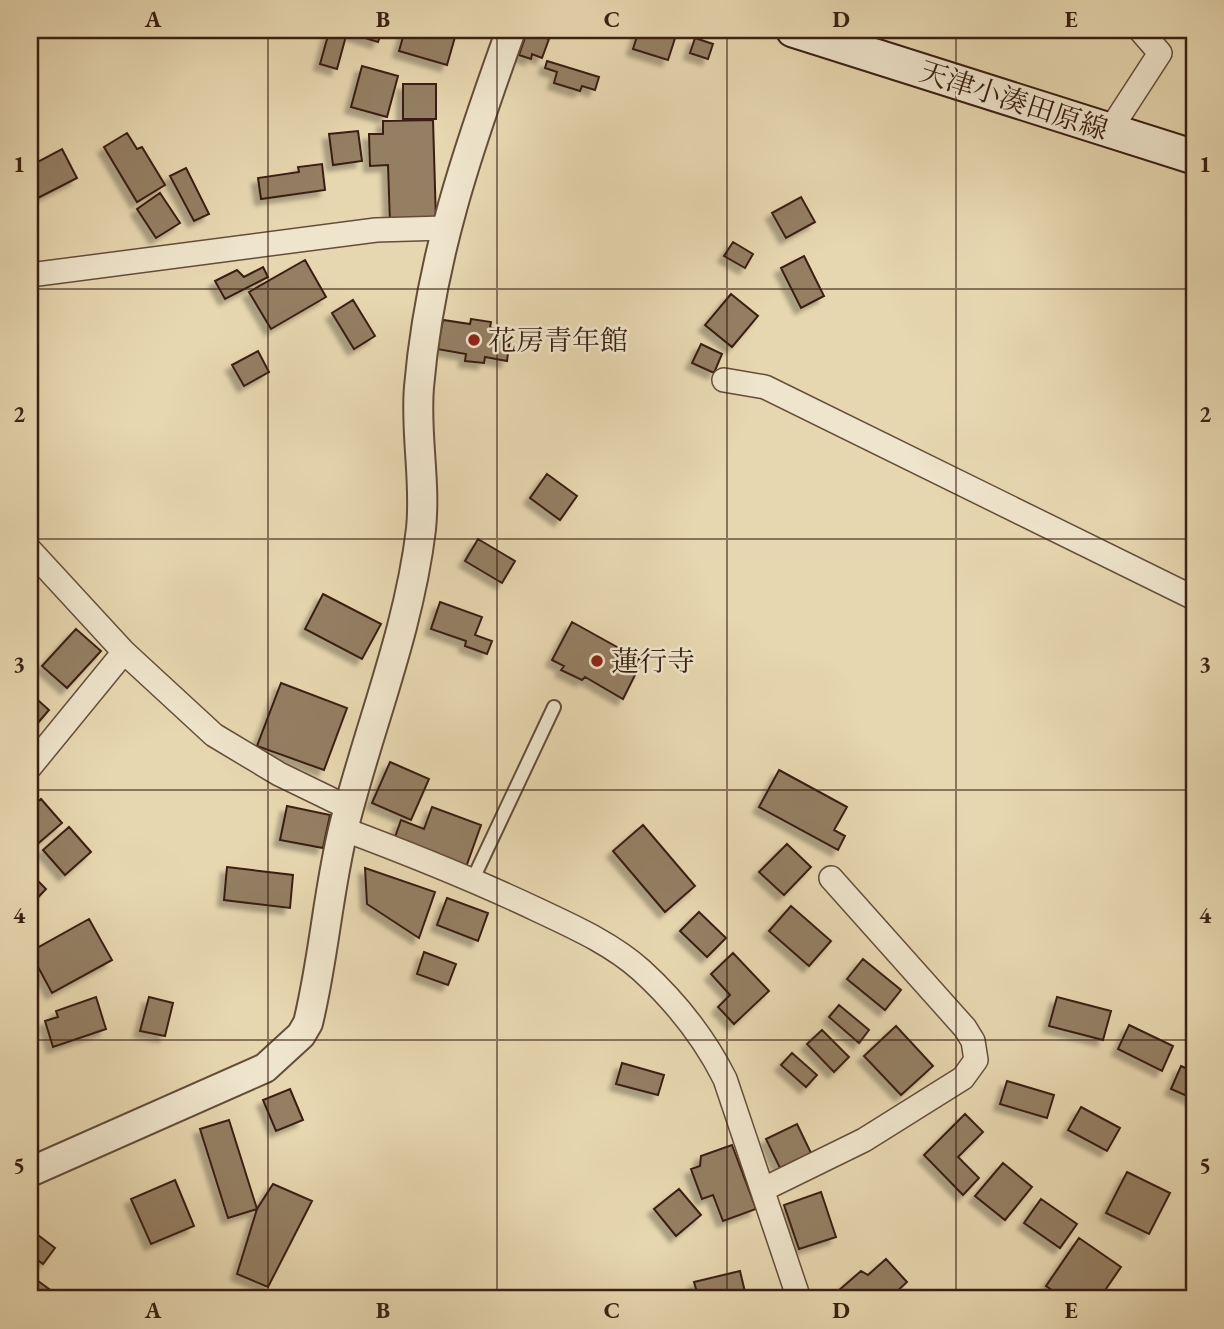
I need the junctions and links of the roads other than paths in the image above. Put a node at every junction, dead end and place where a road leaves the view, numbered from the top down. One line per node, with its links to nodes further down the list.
1 (511, 30): 6 (street)
2 (793, 30): 4 (main road, 天津小湊田原線)
3 (1140, 30): 4 (street)
4 (1110, 130): 5 (main road, 天津小湊田原線)
5 (1194, 157)
6 (444, 228): 7 (street); 14 (street)
7 (30, 275)
8 (724, 380): 10 (street)
9 (30, 550): 11 (street)
10 (1194, 598)
11 (124, 652): 13 (street); 14 (street)
12 (554, 708): 16 (lane)
13 (30, 767)
14 (346, 819): 16 (street); 17 (street)
15 (831, 878): 18 (street)
16 (473, 879): 18 (street)
17 (30, 1172)
18 (764, 1189): 19 (street)
19 (799, 1299)

